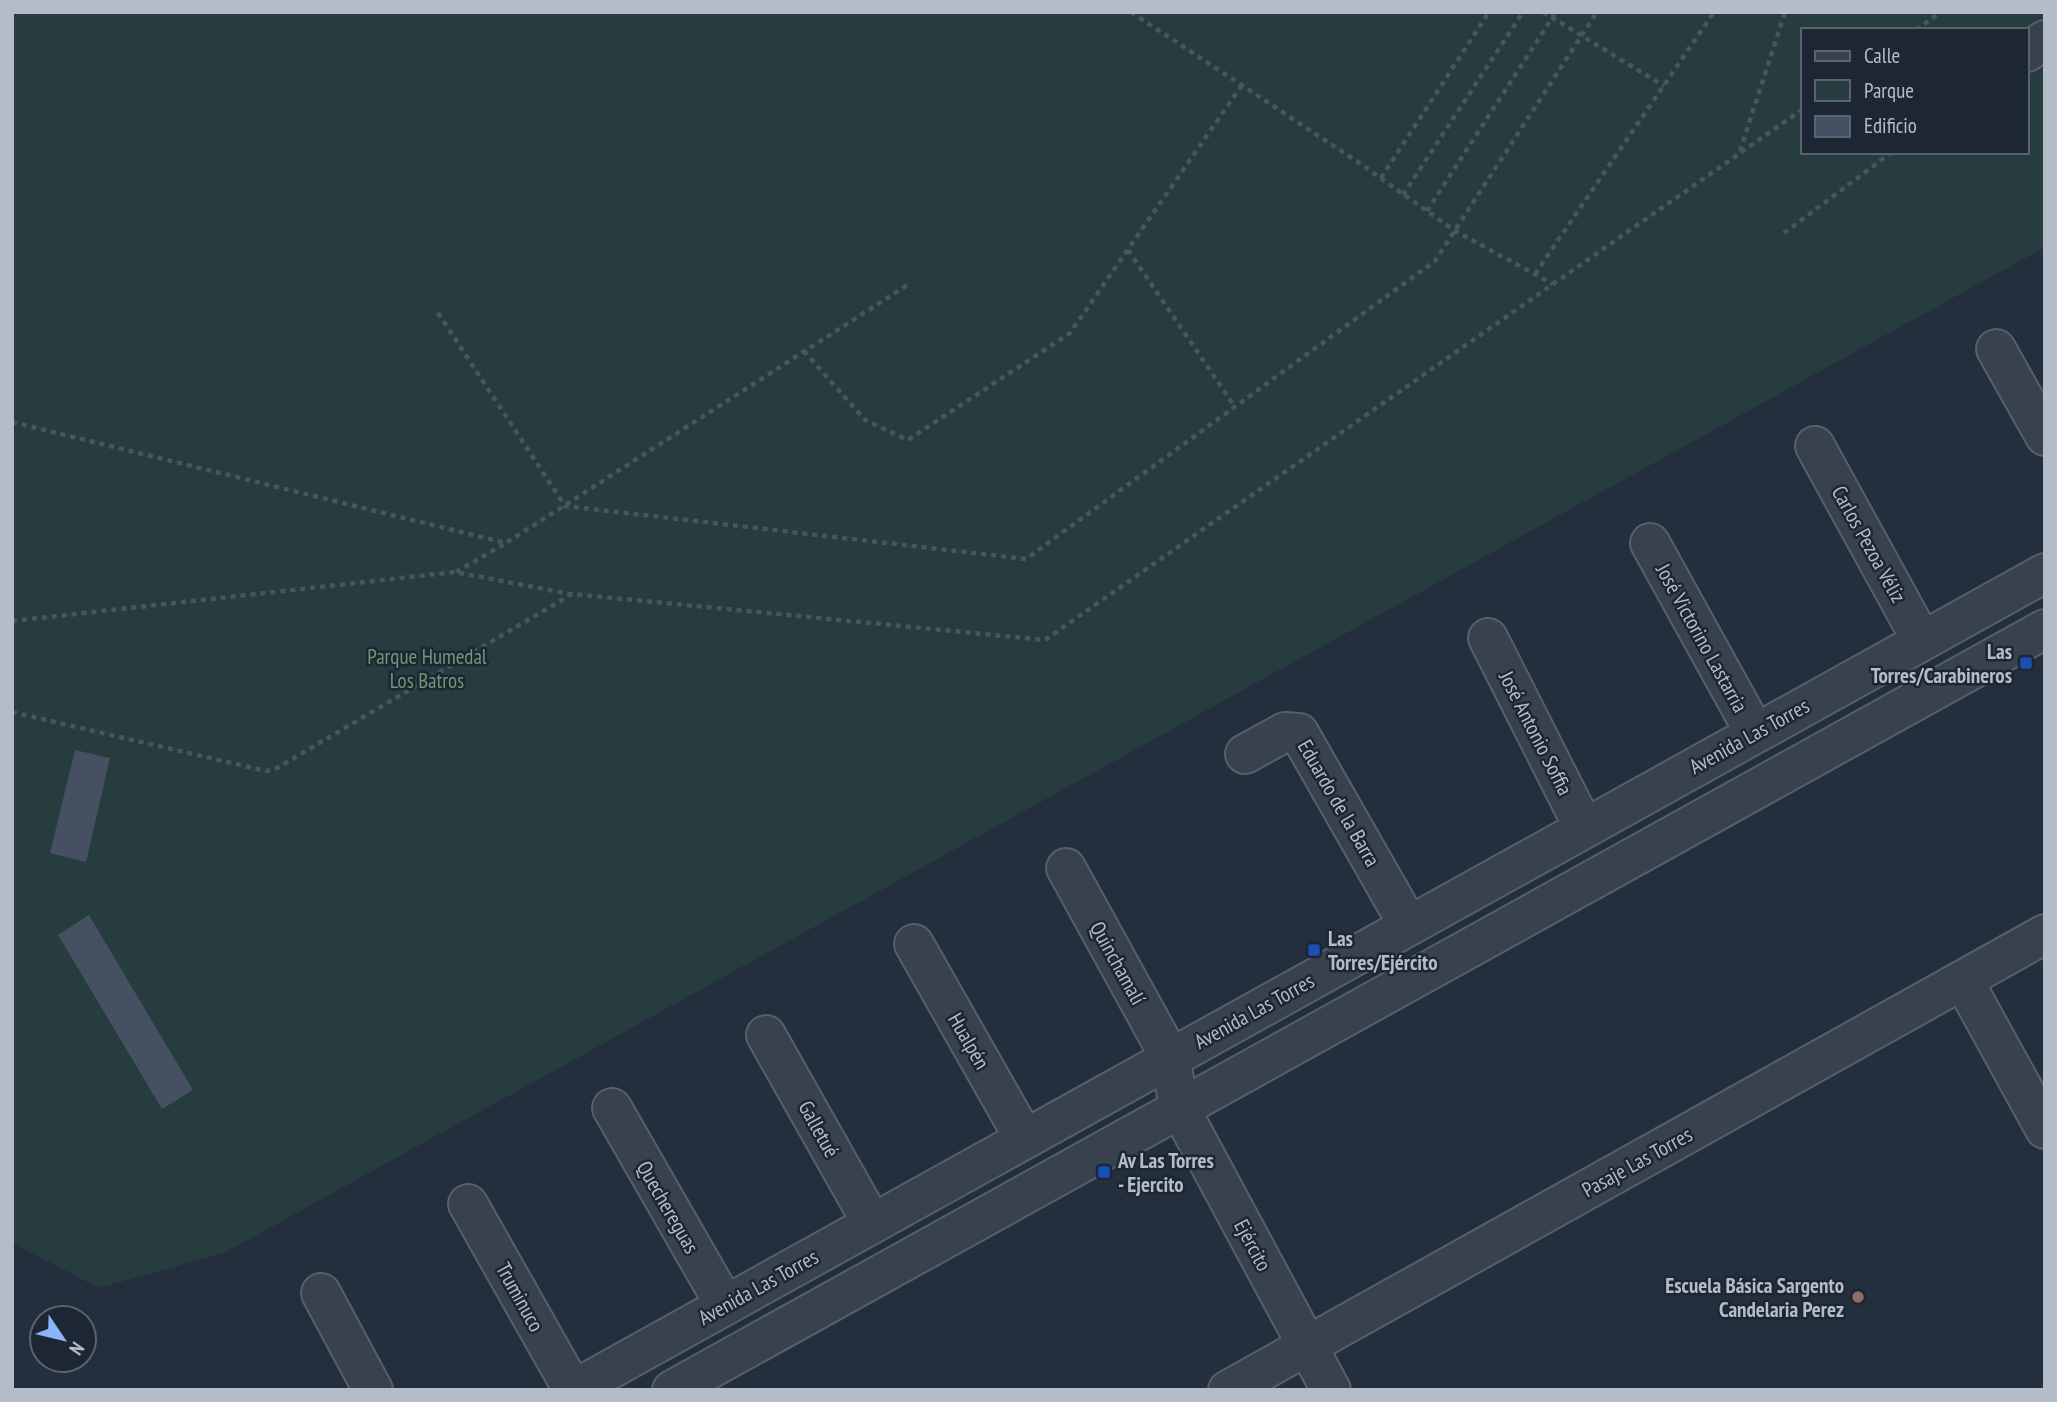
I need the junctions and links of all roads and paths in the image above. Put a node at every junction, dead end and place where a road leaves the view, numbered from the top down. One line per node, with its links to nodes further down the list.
1 (1131, 12): 15 (path)
2 (1489, 12): 20 (path)
3 (1522, 12): 21 (path)
4 (1543, 12): 10 (path)
5 (1556, 12): 10 (path)
6 (1597, 12): 12 (path)
7 (1714, 12): 16 (path)
8 (1786, 12): 18 (path)
9 (1941, 12): 11 (path)
10 (1552, 18): 12 (path); 22 (path)
11 (1919, 28)
12 (1581, 38): 16 (path); 23 (path)
13 (2045, 40): 14 (street)
14 (2029, 51)
15 (1242, 85): 20 (path); 25 (path)
16 (1664, 86): 26 (path)
17 (1801, 110): 18 (path)
18 (1740, 153): 28 (path)
19 (1889, 154): 24 (path)
20 (1381, 178): 21 (path)
21 (1404, 195): 22 (path)
22 (1427, 211): 23 (path)
23 (1455, 231): 26 (path); 32 (path)
24 (1784, 233)
25 (1128, 250): 31 (path); 32 (path)
26 (1535, 274): 28 (path)
27 (909, 284): 31 (path)
28 (1553, 284): 41 (path)
29 (438, 313): 36 (path)
30 (1996, 349): 34 (street)
31 (804, 351): 36 (path)
32 (1235, 407): 36 (path)
33 (12, 422): 38 (path)
34 (2045, 436)
35 (1815, 446): 45 (street, Carlos Pezoa Véliz)
36 (565, 506): 38 (path)
37 (1650, 542): 47 (street, José Victorino Lastarria)
38 (506, 543): 39 (path)
39 (455, 572): 41 (path); 42 (path)
40 (2045, 573): 45 (street, Avenida Las Torres)
41 (572, 594): 46 (path)
42 (12, 621)
43 (2045, 629): 57 (street)
44 (1488, 638): 49 (street, José Antonio Soffia)
45 (1922, 641): 47 (street, Avenida Las Torres)
46 (12, 712)
47 (1755, 733): 49 (street, Avenida Las Torres)
48 (1245, 754): 51 (street, Eduardo de la Barra)
49 (1584, 828): 51 (street, Avenida Las Torres)
50 (1066, 869): 56 (street, Quinchamalí)
51 (1409, 926): 56 (street, Avenida Las Torres)
52 (2045, 934): 54 (street, Pasaje Las Torres)
53 (914, 944): 60 (street, Hualpén)
54 (1963, 980): 59 (street); 65 (street, Pasaje Las Torres)
55 (766, 1035): 62 (street, Galletué)
56 (1170, 1057): 57 (street, Ejército); 60 (street, Avenida Las Torres)
57 (1179, 1107): 65 (street, Ejército); 68 (street)
58 (612, 1108): 64 (street, Quechereguas)
59 (2045, 1129)
60 (1024, 1138): 62 (street, Avenida Las Torres)
61 (468, 1204): 67 (street, Truminuco)
62 (872, 1223): 64 (street, Avenida Las Torres)
63 (321, 1293): 66 (street)
64 (725, 1306): 67 (street, Avenida Las Torres)
65 (1307, 1346): 69 (street, Pasaje Las Torres); 70 (street, Ejército)
66 (373, 1390)
67 (573, 1390)
68 (672, 1390)
69 (1228, 1390)
70 (1331, 1390)

